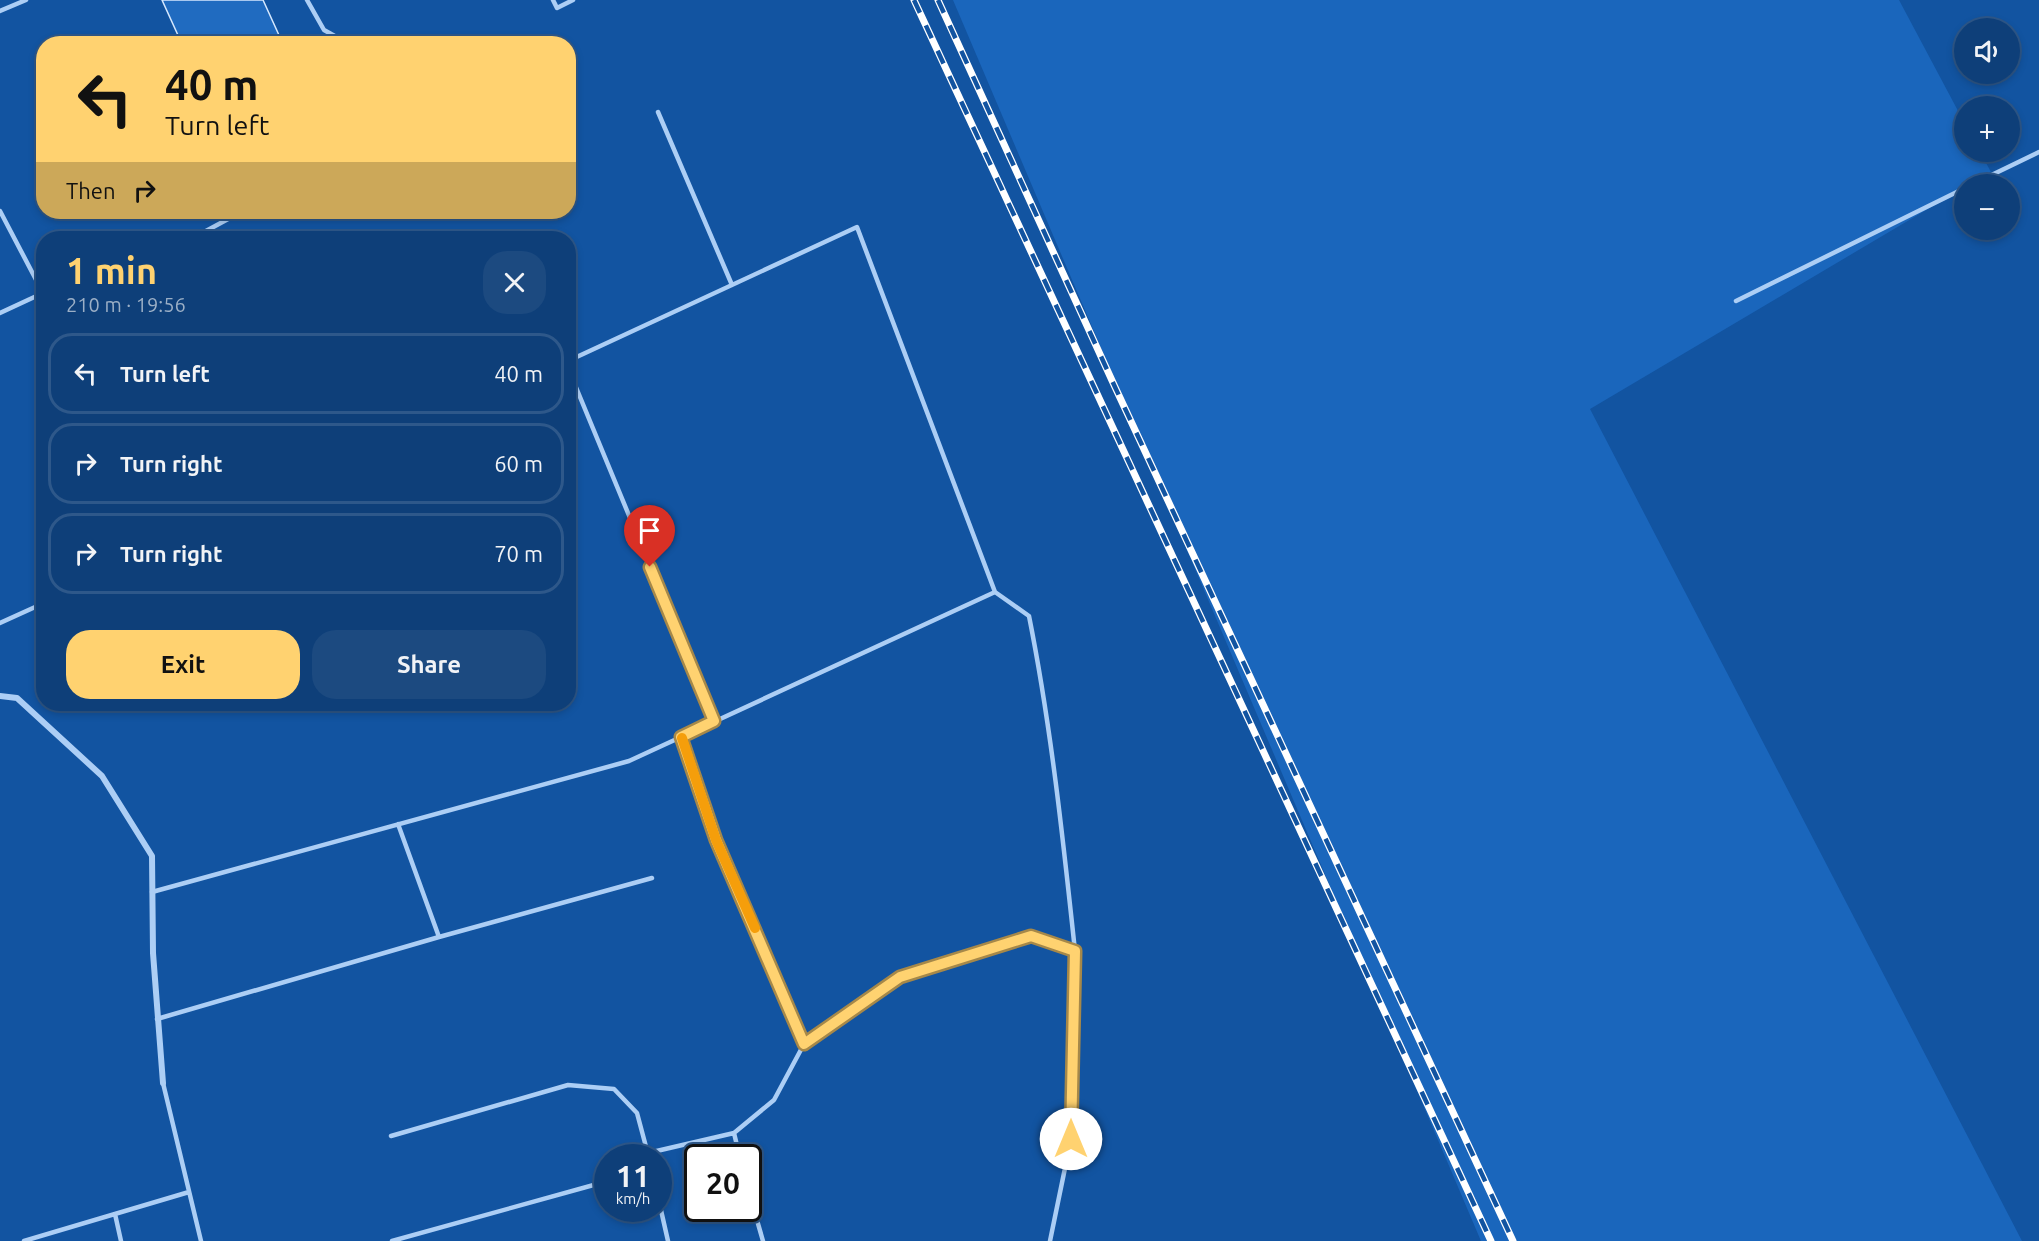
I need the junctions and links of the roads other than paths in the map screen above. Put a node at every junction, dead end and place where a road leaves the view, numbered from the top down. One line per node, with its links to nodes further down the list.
1 (26, 0): 5 (lane)
2 (307, 0): 6 (lane)
3 (553, 0): 4 (lane)
4 (573, 0)
5 (0, 11)
6 (334, 36)
7 (658, 112): 15 (lane)
8 (2039, 152): 9 (lane)
9 (1994, 174)
10 (1954, 193): 17 (lane)
11 (0, 211): 14 (lane)
12 (228, 219): 13 (lane)
13 (206, 231)
14 (36, 280)
15 (732, 285): 19 (lane); 21 (lane)
16 (36, 296): 18 (lane)
17 (1736, 301)
18 (0, 313)
19 (576, 357)
20 (576, 387): 25 (lane)
21 (995, 592): 25 (lane); 31 (lane)
22 (36, 607): 23 (lane)
23 (0, 623)
24 (0, 696): 29 (street)
25 (714, 721): 26 (lane)
26 (681, 737): 27 (lane); 33 (lane)
27 (398, 824): 29 (lane); 30 (lane)
28 (652, 878): 30 (lane)
29 (152, 892): 32 (street)
30 (439, 938): 32 (lane)
31 (1075, 951): 33 (lane); 51 (lane)
32 (157, 1019): 34 (street)
33 (804, 1044): 35 (lane)
34 (163, 1083): 41 (lane)
35 (734, 1133): 38 (lane); 39 (lane)
36 (391, 1136): 37 (lane)
37 (646, 1144)
38 (737, 1144)
39 (672, 1150)
40 (594, 1185): 48 (lane)
41 (189, 1192): 42 (lane); 47 (lane)
42 (115, 1214): 45 (lane); 46 (lane)
43 (664, 1222): 49 (lane)
44 (758, 1222): 50 (lane)
45 (24, 1241)
46 (121, 1241)
47 (201, 1241)
48 (392, 1241)
49 (668, 1241)
50 (763, 1241)
51 (1050, 1241)

